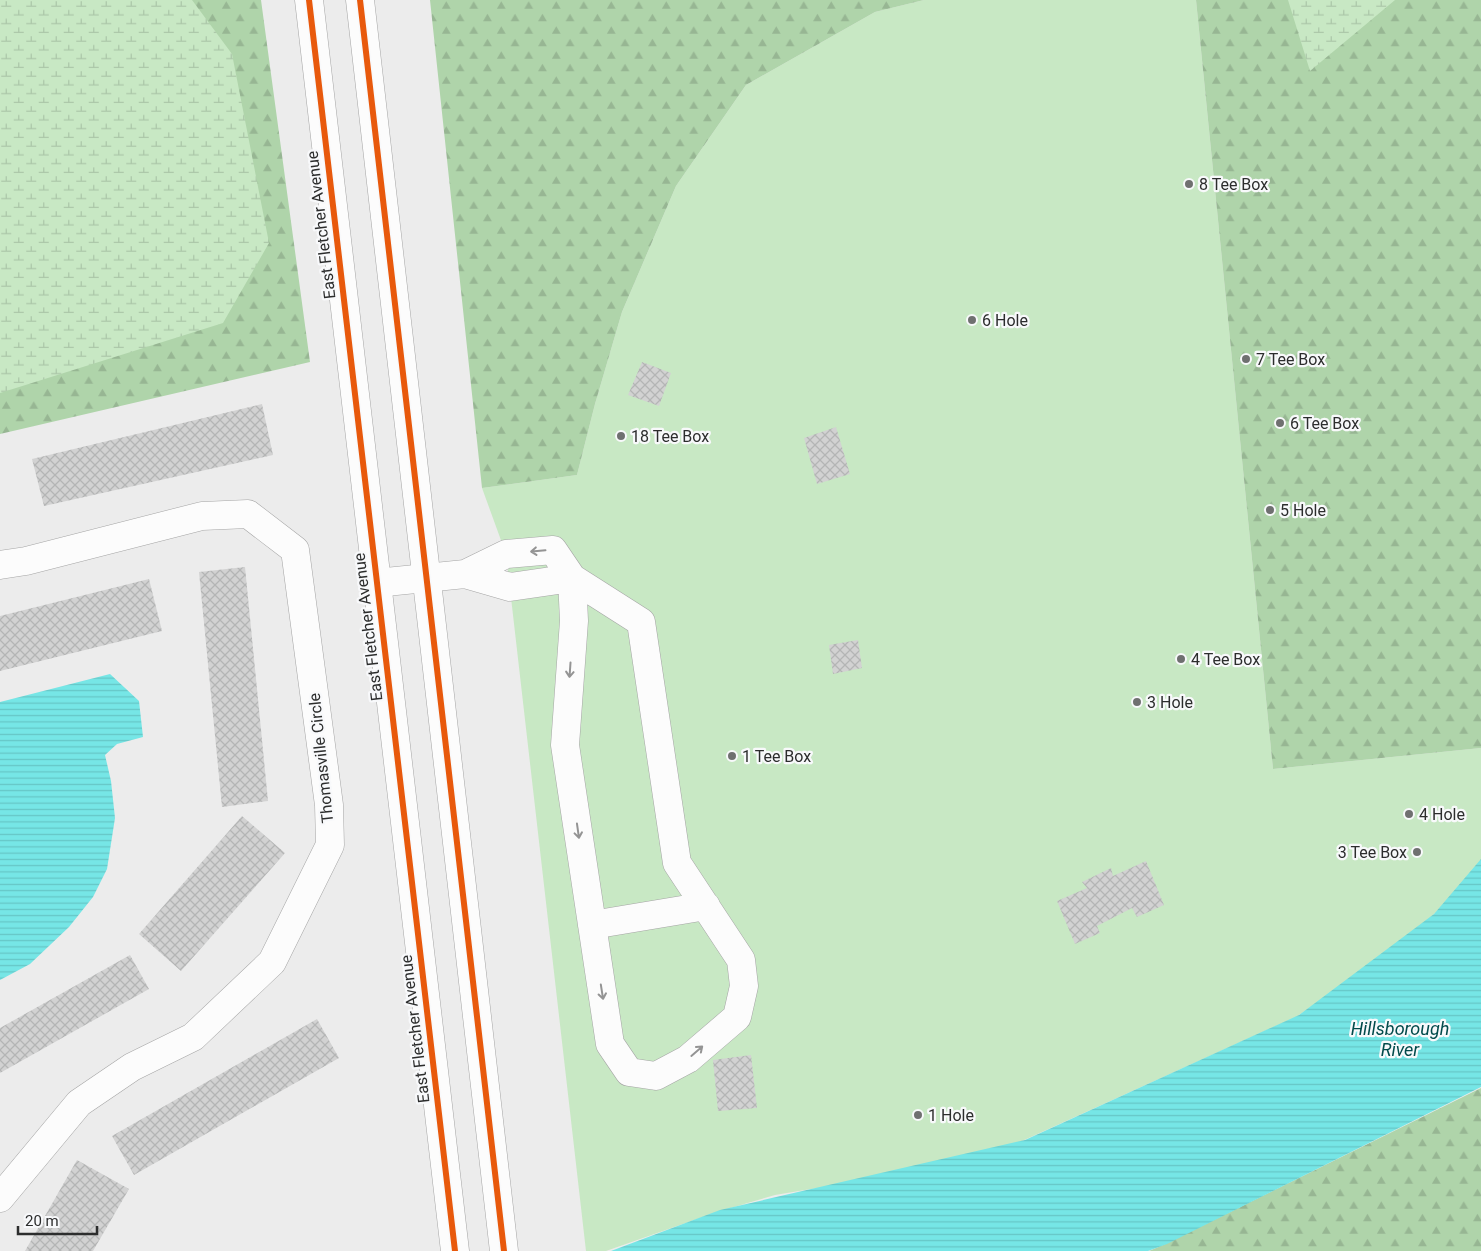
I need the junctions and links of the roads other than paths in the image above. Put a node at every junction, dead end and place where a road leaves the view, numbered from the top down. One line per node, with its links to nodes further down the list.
1 (309, 0): 6 (main road, East Fletcher Avenue)
2 (360, 0): 4 (main road)
3 (0, 565): 9 (main road, Thomasville Circle)
4 (427, 578): 5 (main road); 6 (main road); 11 (main road)
5 (572, 578): 7 (main road); 8 (main road, one-way to 8)
6 (376, 583): 10 (main road, East Fletcher Avenue)
7 (706, 906): 8 (main road); 8 (main road, one-way to 7)
8 (592, 925)
9 (0, 1198)
10 (455, 1251)
11 (504, 1251)

